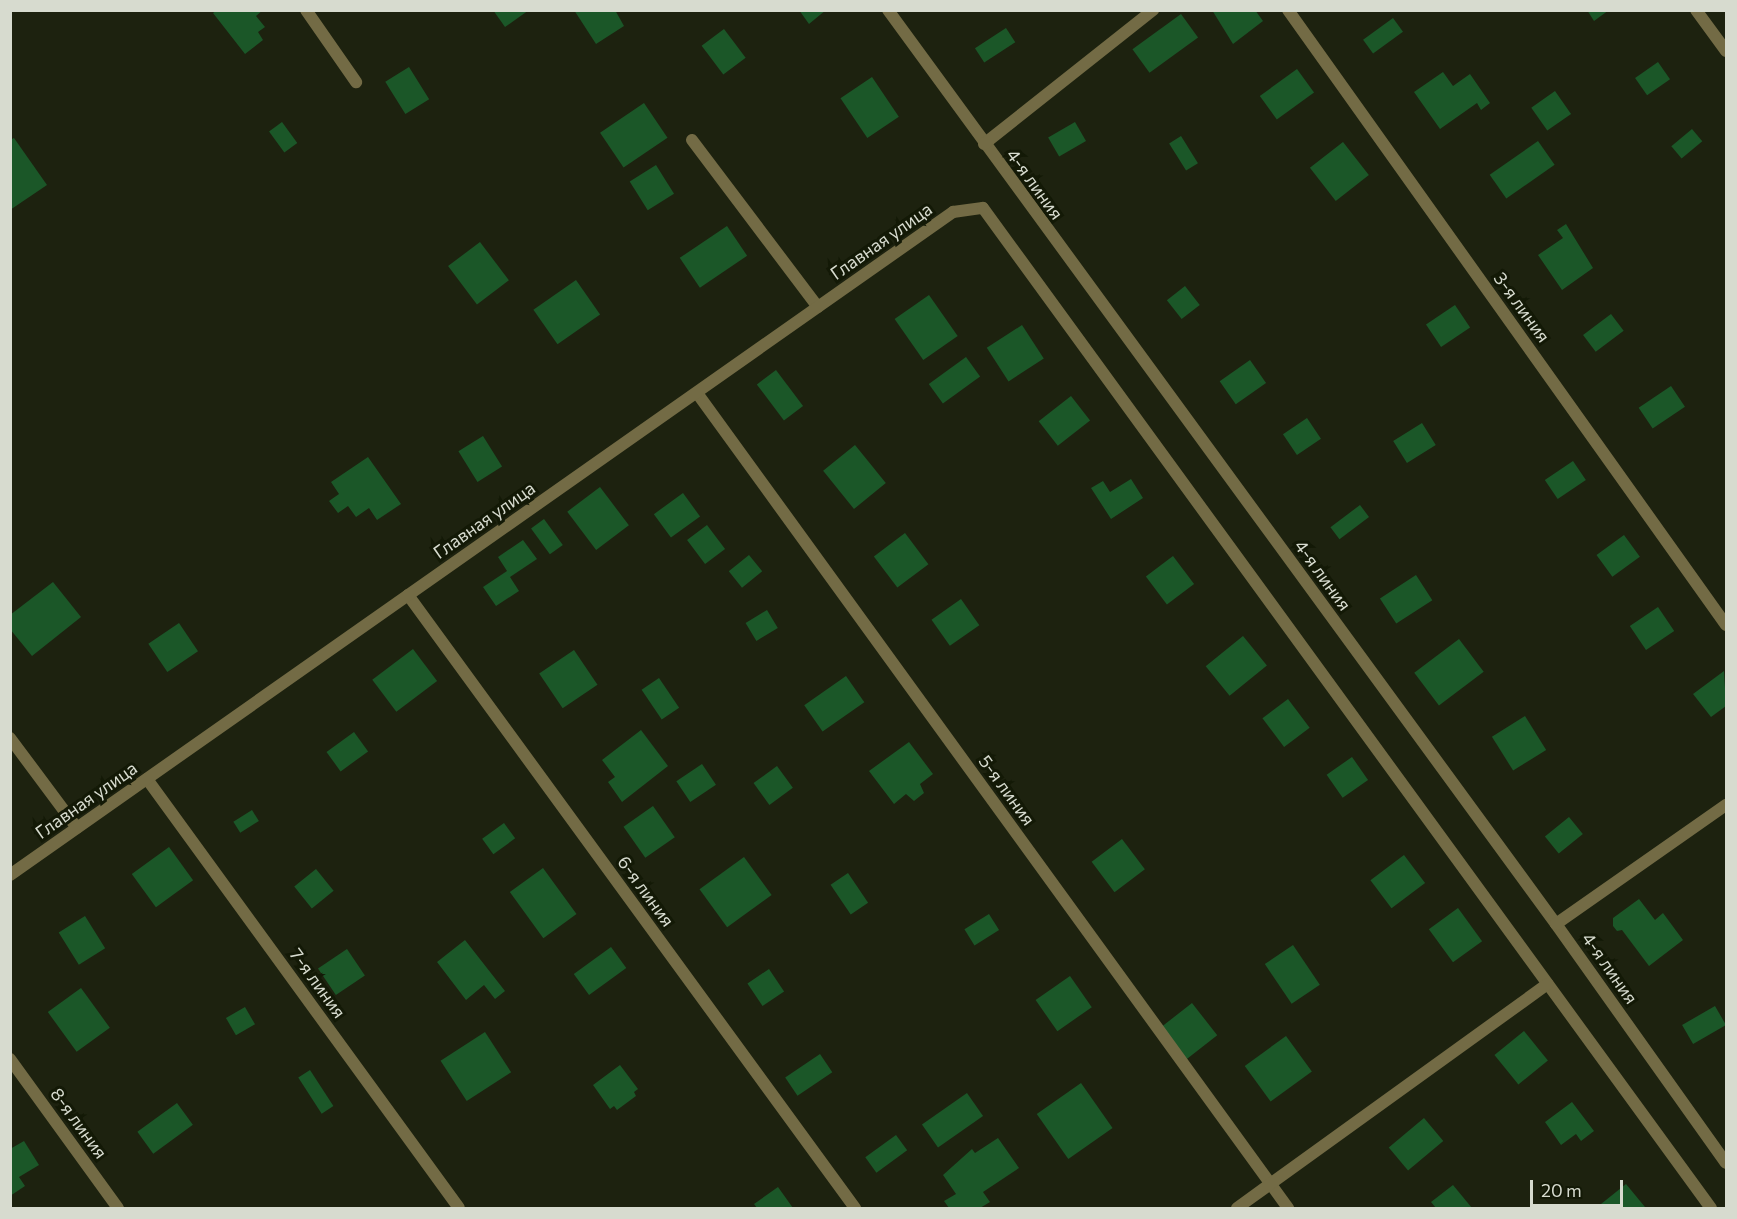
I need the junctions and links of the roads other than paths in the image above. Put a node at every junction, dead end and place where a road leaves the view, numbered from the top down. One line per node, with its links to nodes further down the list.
1 (306, 10): 7 (street)
2 (888, 10): 9 (street, 4-я линия)
3 (1154, 10): 9 (street)
4 (1288, 10): 13 (street, 3-я линия)
5 (1696, 10): 6 (street)
6 (1726, 51)
7 (356, 82)
8 (692, 140): 10 (street)
9 (984, 144): 19 (street, 4-я линия)
10 (818, 308): 11 (street, Главная улица); 20 (street, Главная улица)
11 (697, 393): 12 (street, Главная улица); 23 (street, 5-я линия)
12 (408, 595): 15 (street, Главная улица); 26 (street, 6-я линия)
13 (1726, 624)
14 (10, 738): 17 (street)
15 (147, 779): 17 (street, Главная улица); 25 (street, 7-я линия)
16 (1726, 805): 19 (street)
17 (77, 828): 18 (street, Главная улица)
18 (10, 875)
19 (1556, 924): 22 (street, 4-я линия)
20 (1548, 984): 23 (street); 29 (street)
21 (10, 1059): 24 (street, 8-я линия)
22 (1726, 1163)
23 (1272, 1186): 27 (street); 28 (street, 5-я линия)
24 (118, 1209)
25 (459, 1209)
26 (855, 1209)
27 (1237, 1209)
28 (1288, 1209)
29 (1711, 1209)

